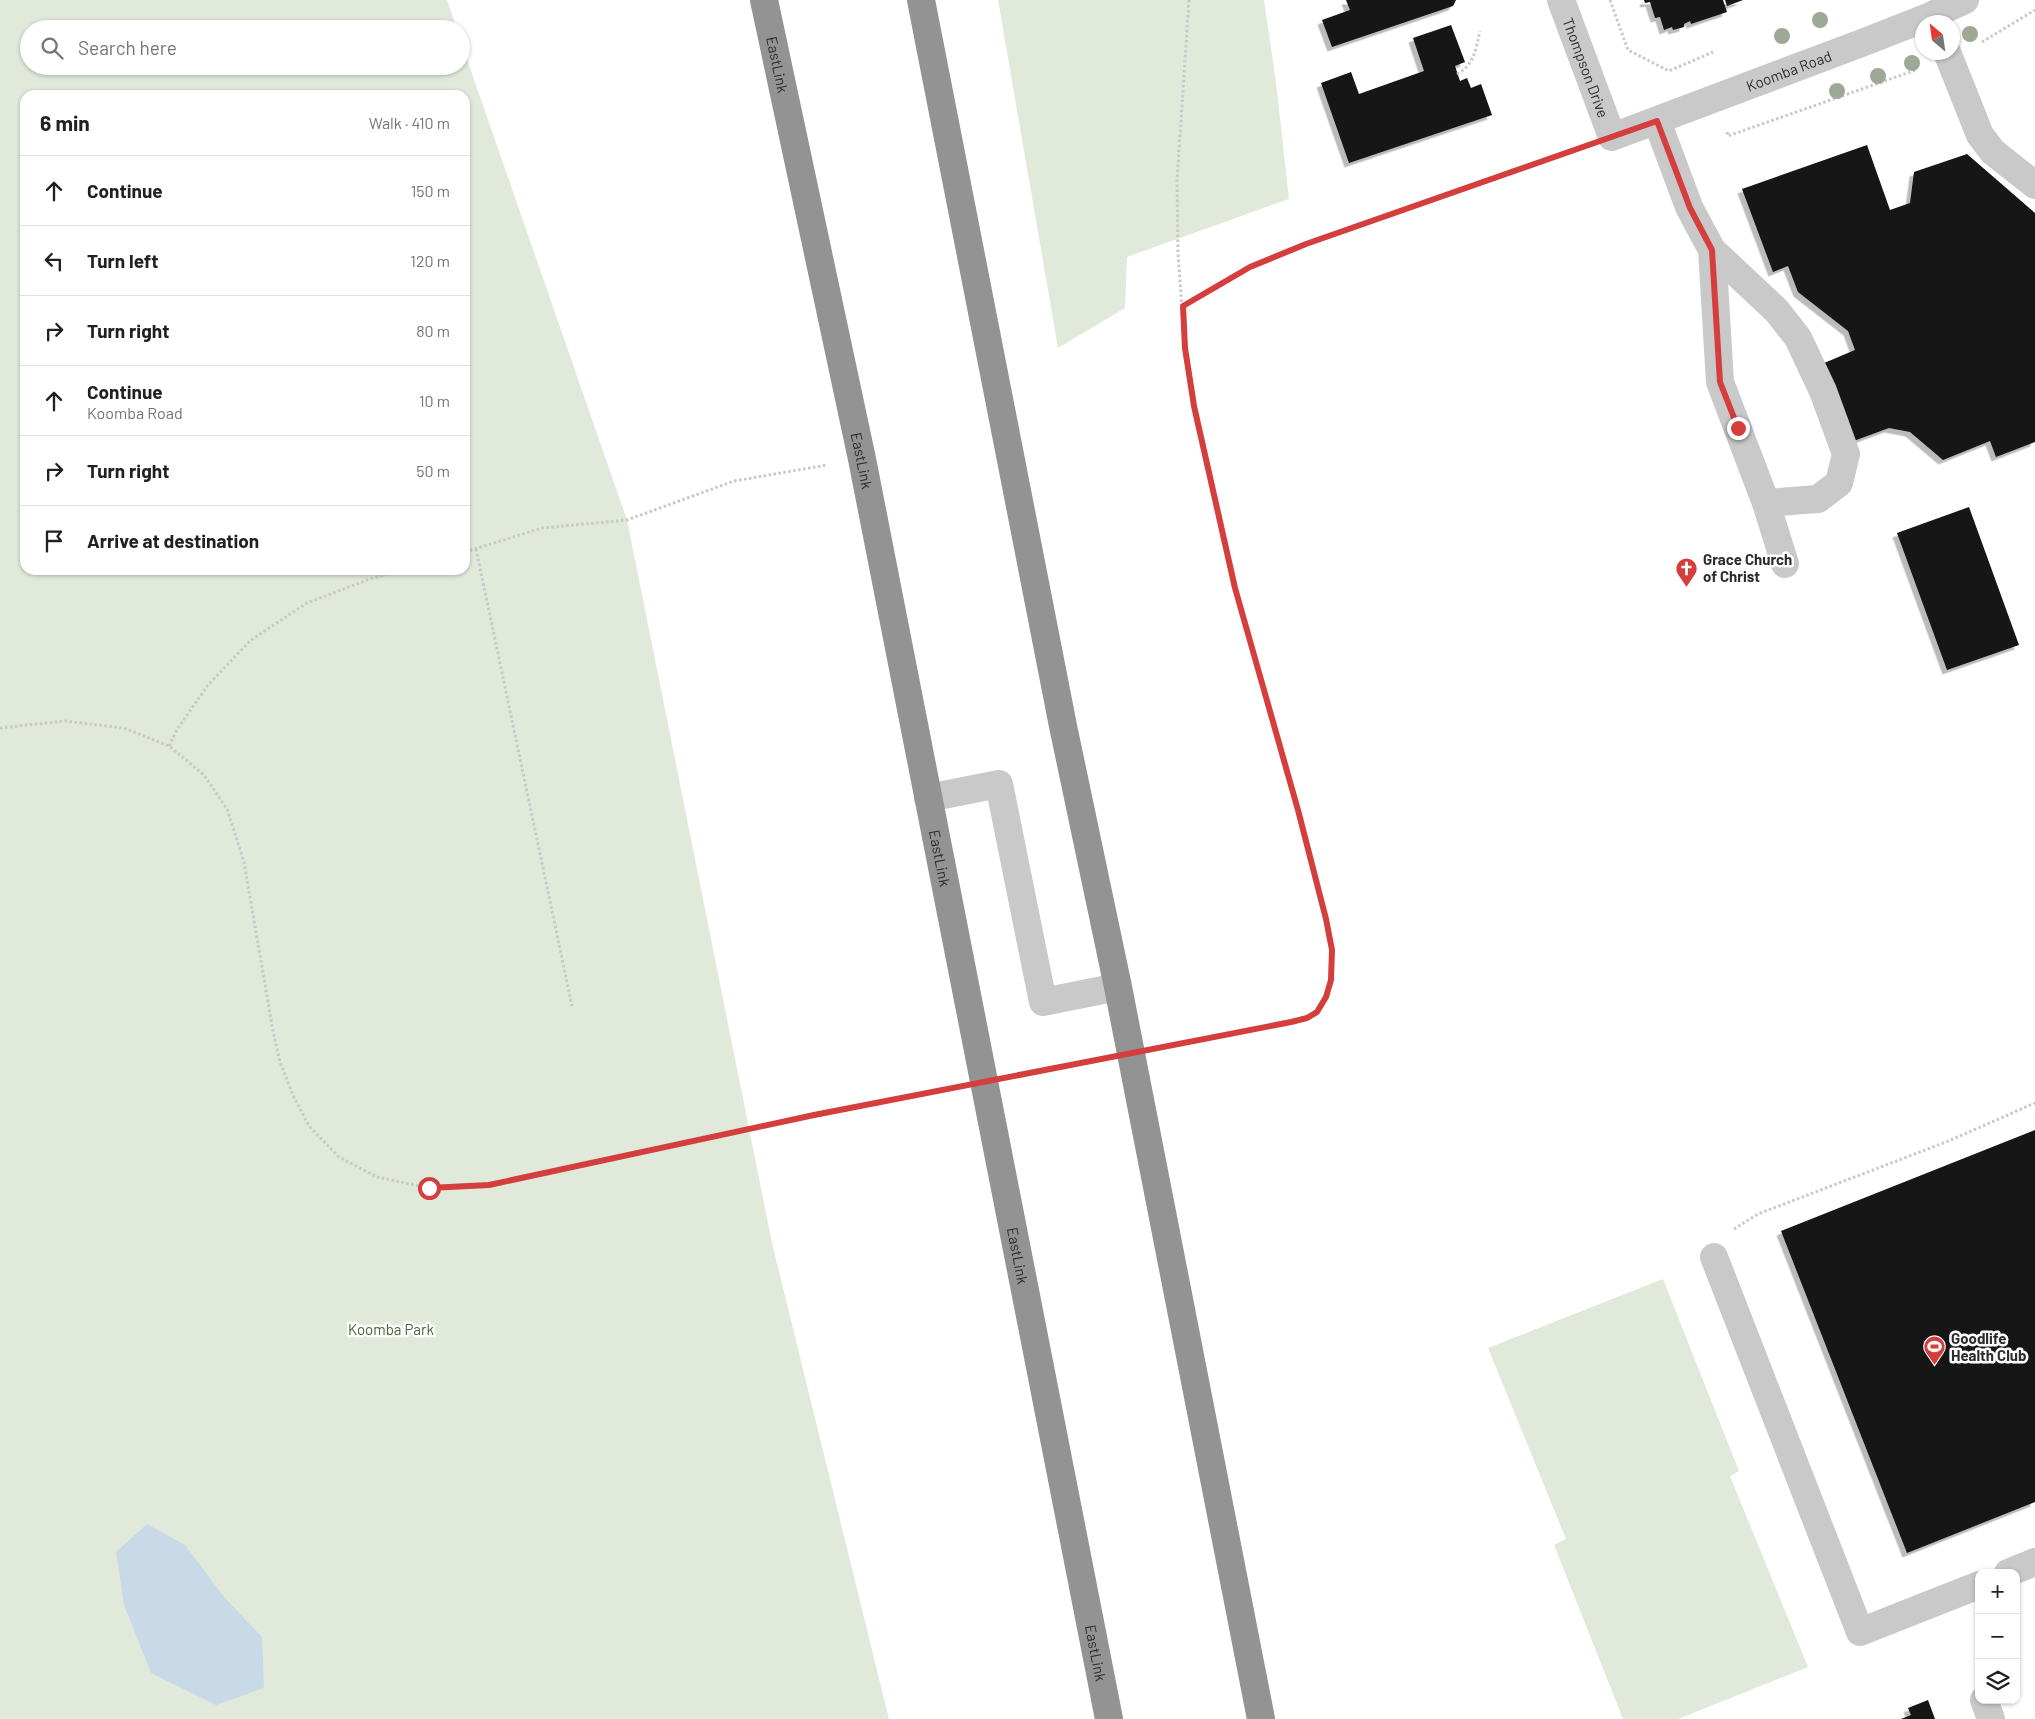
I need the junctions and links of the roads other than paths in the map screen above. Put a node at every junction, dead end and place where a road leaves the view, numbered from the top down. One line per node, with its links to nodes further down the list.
1 (764, 0): 14 (highway, EastLink)
2 (921, 0): 15 (highway)
3 (1561, 0): 9 (street, Thompson Drive)
4 (1965, 0): 5 (street, Koomba Road)
5 (1938, 15)
6 (1915, 25): 8 (street, Koomba Road)
7 (1951, 60): 10 (street)
8 (1657, 121): 9 (street, Koomba Road); 11 (street)
9 (1612, 137)
10 (2035, 185)
11 (1712, 250): 12 (street); 12 (street)
12 (1766, 503): 13 (street)
13 (1785, 564)
14 (928, 798): 15 (street); 21 (highway, EastLink)
15 (1118, 988): 22 (highway)
16 (1714, 1257): 19 (street)
17 (2035, 1562): 18 (street)
18 (2018, 1569)
19 (1975, 1587)
20 (1985, 1704): 23 (street)
21 (1109, 1719)
22 (1261, 1719)
23 (1991, 1719)

